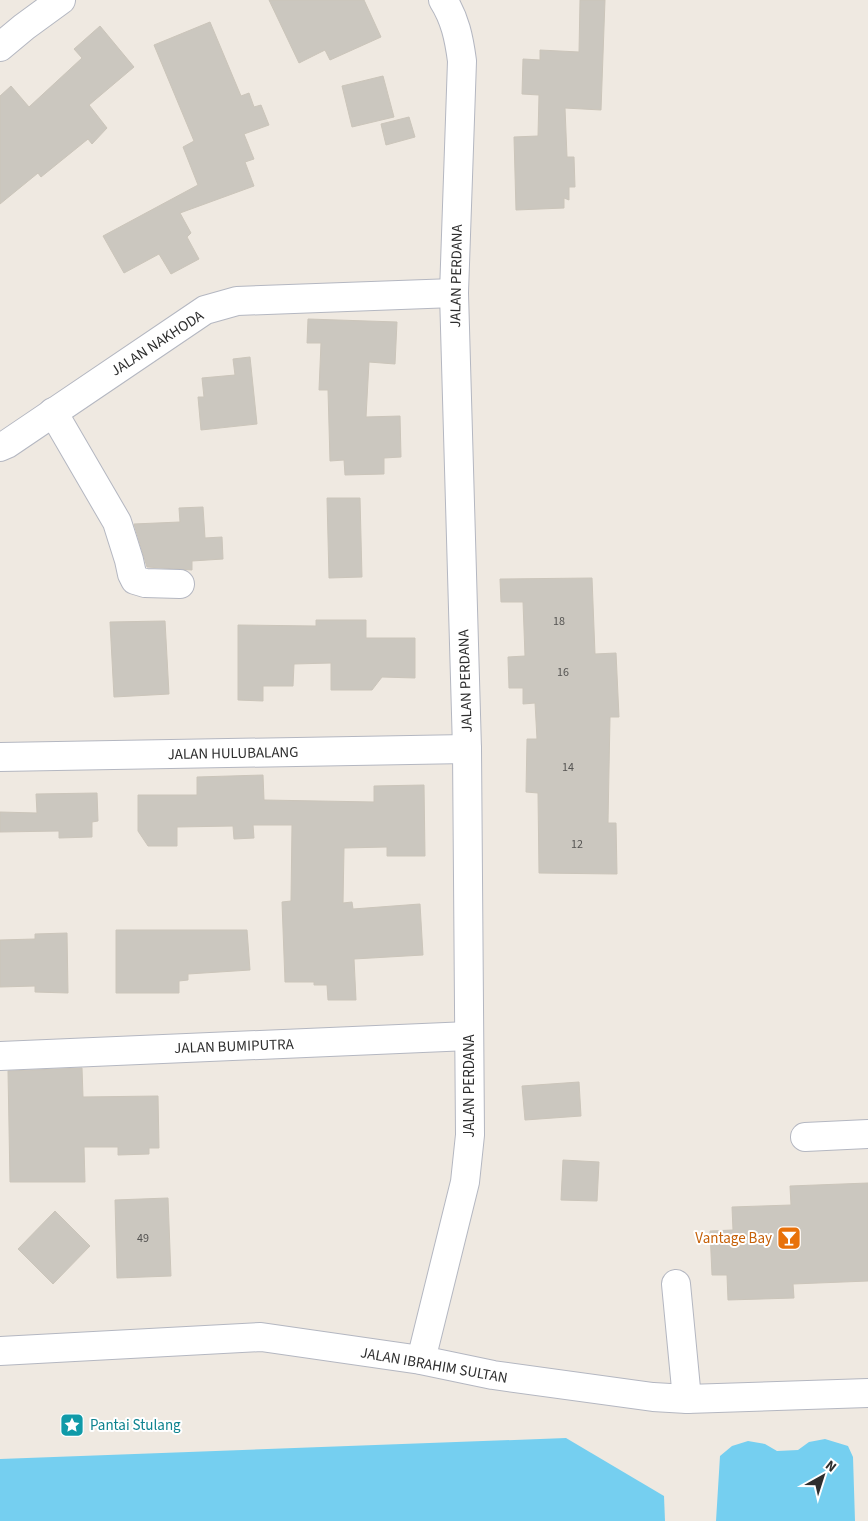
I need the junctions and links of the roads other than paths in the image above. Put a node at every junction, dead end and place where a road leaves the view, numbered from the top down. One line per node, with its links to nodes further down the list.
1 (61, 0): 3 (street)
2 (443, 0): 4 (street, JALAN PERDANA)
3 (0, 47)
4 (454, 293): 5 (street, JALAN NAKHODA); 8 (street, JALAN PERDANA)
5 (53, 412): 6 (street, JALAN NAKHODA); 7 (street)
6 (0, 447)
7 (180, 584)
8 (467, 749): 9 (street, JALAN HULUBALANG); 10 (street, JALAN PERDANA)
9 (0, 757)
10 (468, 1036): 11 (street, JALAN BUMIPUTRA); 16 (street, JALAN PERDANA)
11 (0, 1056)
12 (868, 1134): 13 (street)
13 (805, 1137)
14 (676, 1284): 18 (street)
15 (0, 1351): 16 (street, JALAN IBRAHIM SULTAN)
16 (421, 1360): 18 (street, JALAN IBRAHIM SULTAN)
17 (868, 1393): 18 (street, JALAN IBRAHIM SULTAN)
18 (687, 1399)

